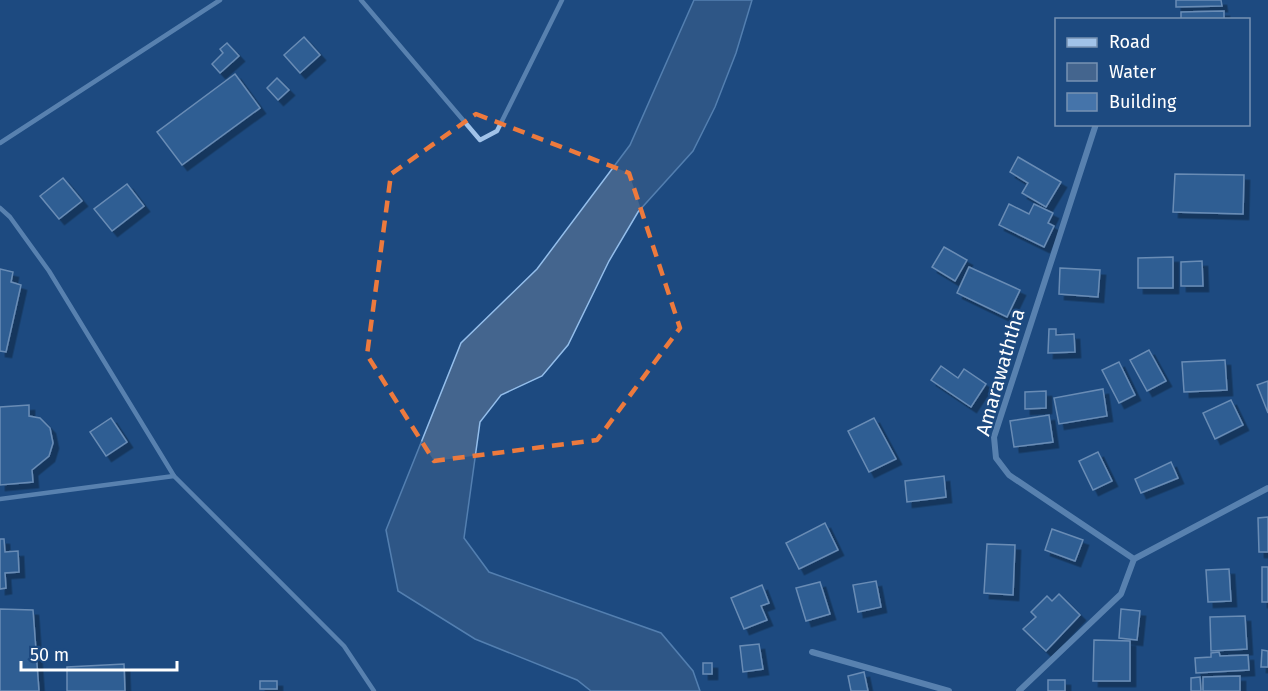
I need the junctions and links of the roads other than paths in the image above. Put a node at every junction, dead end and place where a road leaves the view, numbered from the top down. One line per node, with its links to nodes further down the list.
1 (220, 0): 5 (lane)
2 (361, 0): 3 (lane)
3 (562, 0)
4 (1095, 126): 10 (street, Amarawaththa)
5 (0, 143)
6 (0, 208): 7 (lane)
7 (174, 476): 9 (lane); 12 (lane)
8 (1268, 488): 10 (street)
9 (0, 499)
10 (1134, 560): 14 (street)
11 (812, 652): 13 (street)
12 (374, 691)
13 (949, 691)
14 (1018, 691)

